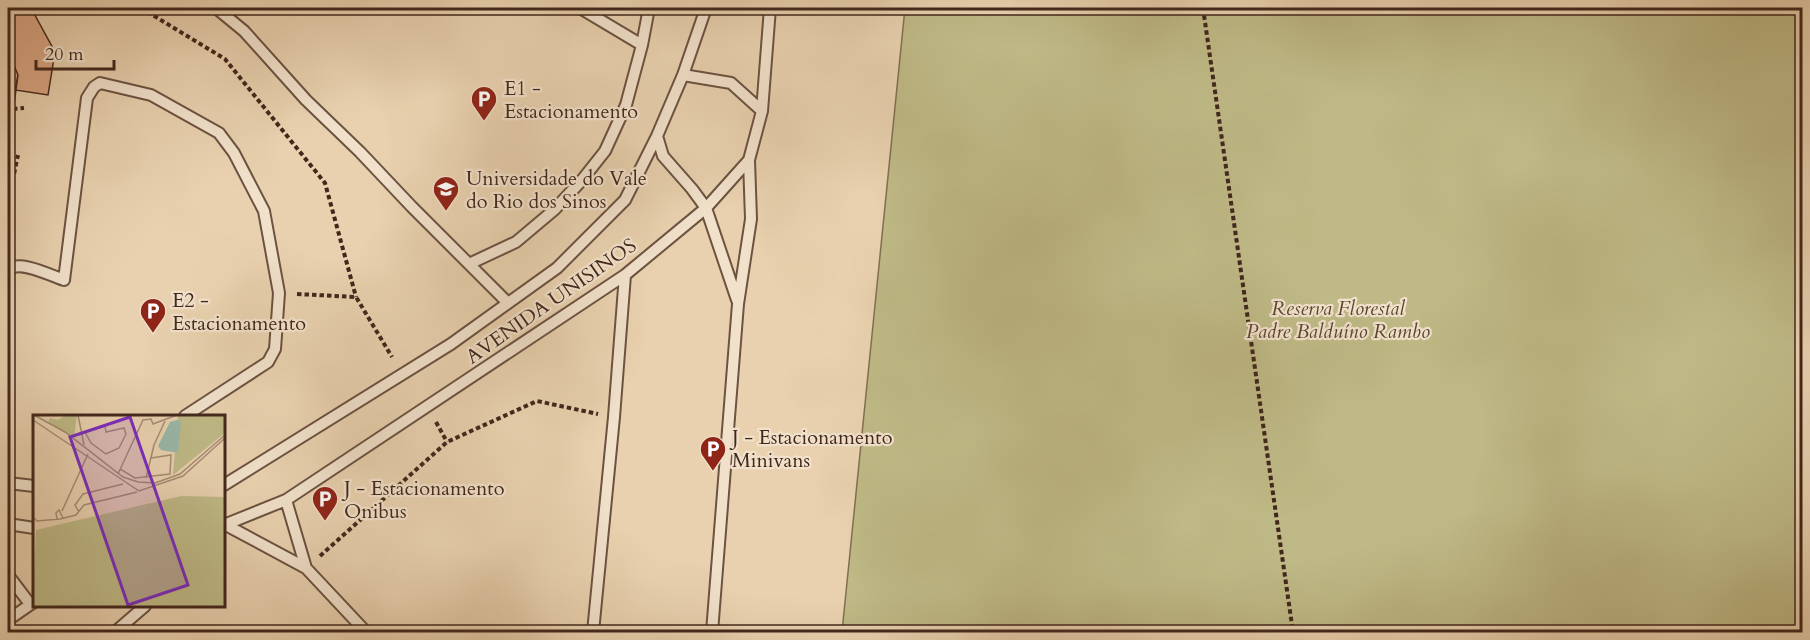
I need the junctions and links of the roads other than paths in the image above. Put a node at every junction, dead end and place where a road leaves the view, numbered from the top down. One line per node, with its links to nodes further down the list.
1 (216, 8): 12 (lane)
2 (580, 8): 6 (lane)
3 (649, 8): 6 (lane)
4 (706, 8): 7 (lane, AVENIDA UNISINOS)
5 (770, 8): 8 (lane, AVENIDA UNISINOS)
6 (642, 45): 12 (lane)
7 (683, 75): 8 (lane); 9 (lane, AVENIDA UNISINOS)
8 (762, 111): 10 (lane, AVENIDA UNISINOS)
9 (657, 136): 11 (lane); 15 (lane, AVENIDA UNISINOS)
10 (749, 160): 11 (lane, AVENIDA UNISINOS); 16 (lane)
11 (706, 208): 14 (lane, AVENIDA UNISINOS); 16 (lane)
12 (469, 264): 15 (lane)
13 (8, 270): 17 (lane)
14 (625, 274): 21 (lane, AVENIDA UNISINOS); 33 (lane)
15 (508, 303): 19 (lane, AVENIDA UNISINOS)
16 (738, 304): 34 (lane)
17 (188, 415)
18 (8, 483): 20 (lane)
19 (225, 484)
20 (33, 486)
21 (286, 500): 23 (lane, AVENIDA UNISINOS); 26 (lane)
22 (8, 524): 25 (lane)
23 (225, 525)
24 (225, 526): 26 (lane)
25 (33, 528)
26 (306, 568): 32 (lane)
27 (8, 575): 28 (lane)
28 (32, 603): 30 (lane)
29 (144, 607): 31 (lane)
30 (8, 620)
31 (115, 633)
32 (366, 633)
33 (593, 633)
34 (712, 633)

